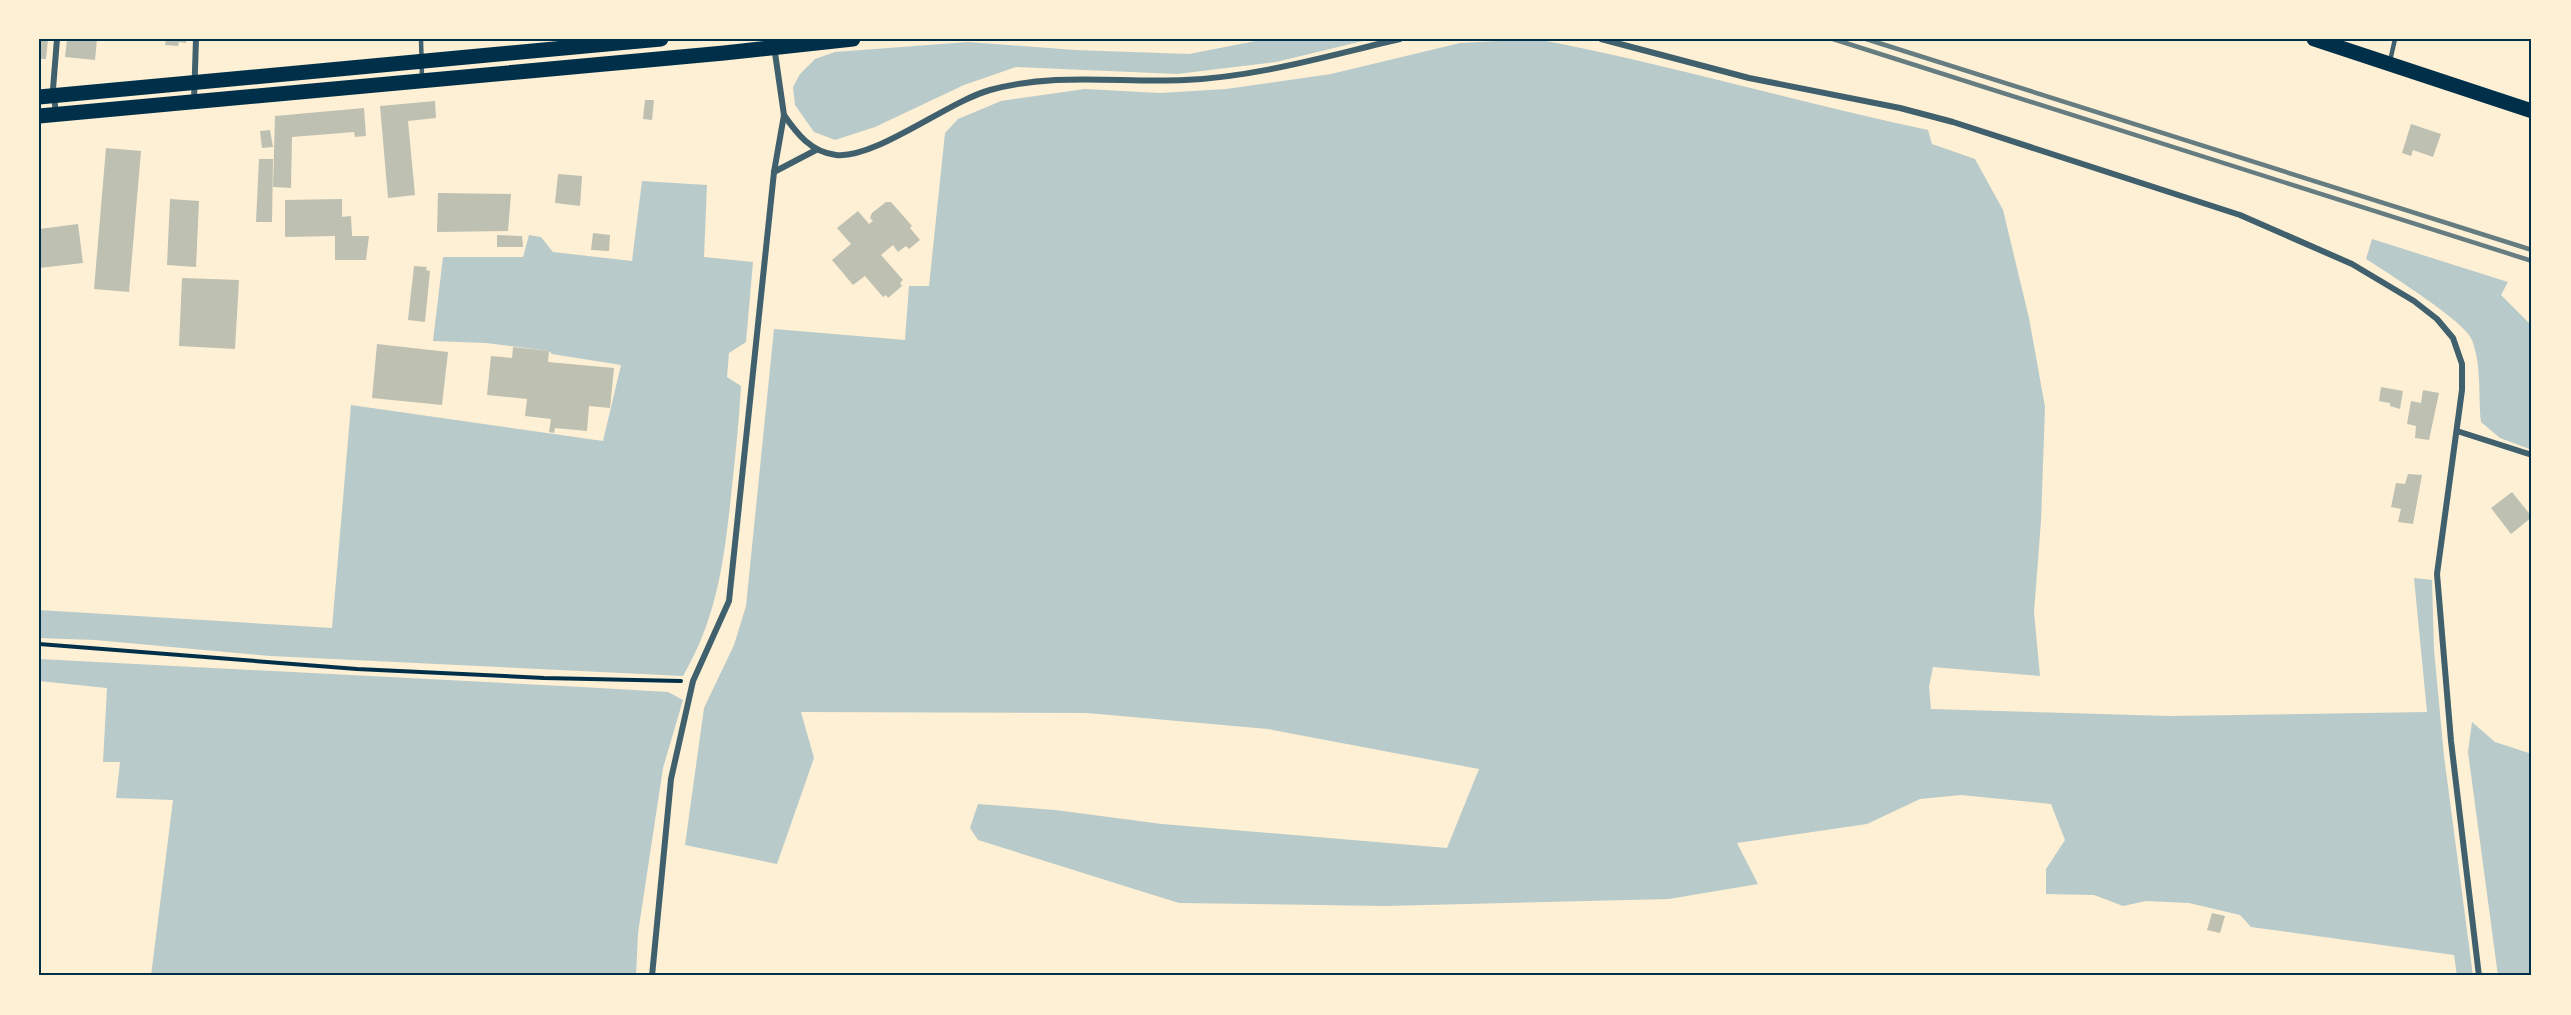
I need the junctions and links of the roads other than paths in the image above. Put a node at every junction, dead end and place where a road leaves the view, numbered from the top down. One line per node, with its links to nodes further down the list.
1 (57, 39): 17 (street)
2 (196, 39): 16 (street)
3 (421, 39): 12 (lane)
4 (661, 39): 11 (main road)
5 (853, 39): 10 (main road)
6 (1400, 39): 23 (street)
7 (1601, 39): 25 (street)
8 (2314, 39): 13 (main road)
9 (2395, 39): 13 (lane)
10 (773, 43): 14 (main road); 21 (street)
11 (579, 46): 12 (main road); 14 (lane)
12 (422, 61): 15 (lane); 16 (main road)
13 (2389, 64): 19 (main road)
14 (579, 66): 15 (main road)
15 (422, 81): 18 (main road)
16 (193, 82): 17 (main road); 18 (street)
17 (46, 96): 20 (street)
18 (194, 101): 20 (main road)
19 (2532, 111)
20 (56, 114): 22 (main road)
21 (784, 115): 23 (street); 24 (street)
22 (39, 116)
23 (816, 150): 24 (street)
24 (774, 172): 27 (street)
25 (2457, 431): 26 (street); 28 (street)
26 (2532, 455)
27 (652, 976)
28 (2479, 976)

